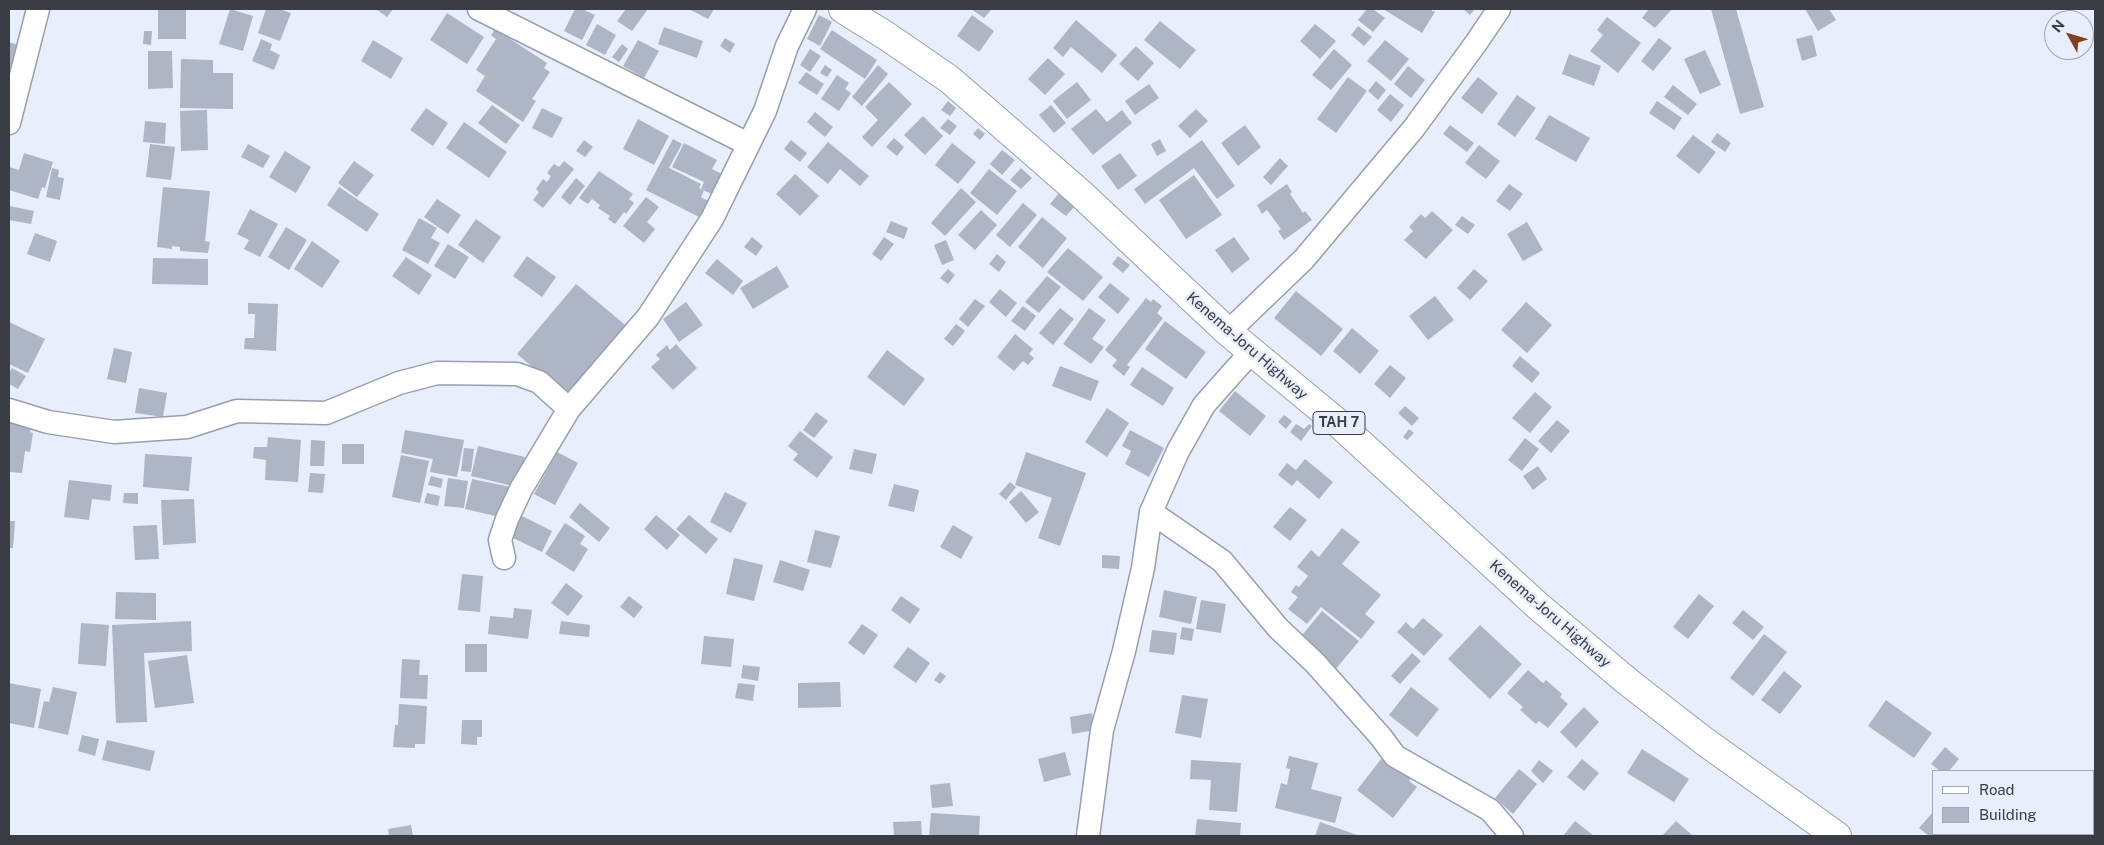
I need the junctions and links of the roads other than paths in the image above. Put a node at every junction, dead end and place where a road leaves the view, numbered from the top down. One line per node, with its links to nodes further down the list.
1 (38, 9): 6 (street)
2 (479, 9): 7 (street)
3 (805, 9): 7 (street)
4 (843, 9): 8 (highway, Kenema-Joru Highway / TAH 7)
5 (1499, 9): 8 (street)
6 (9, 123)
7 (748, 144): 10 (street)
8 (1228, 332): 9 (highway, Kenema-Joru Highway / TAH 7)
9 (1251, 352): 12 (street); 16 (highway, Kenema-Joru Highway / TAH 7)
10 (569, 409): 11 (street); 13 (street)
11 (9, 410)
12 (1151, 512): 14 (street); 15 (street)
13 (504, 558)
14 (1088, 836)
15 (1512, 836)
16 (1837, 836)

